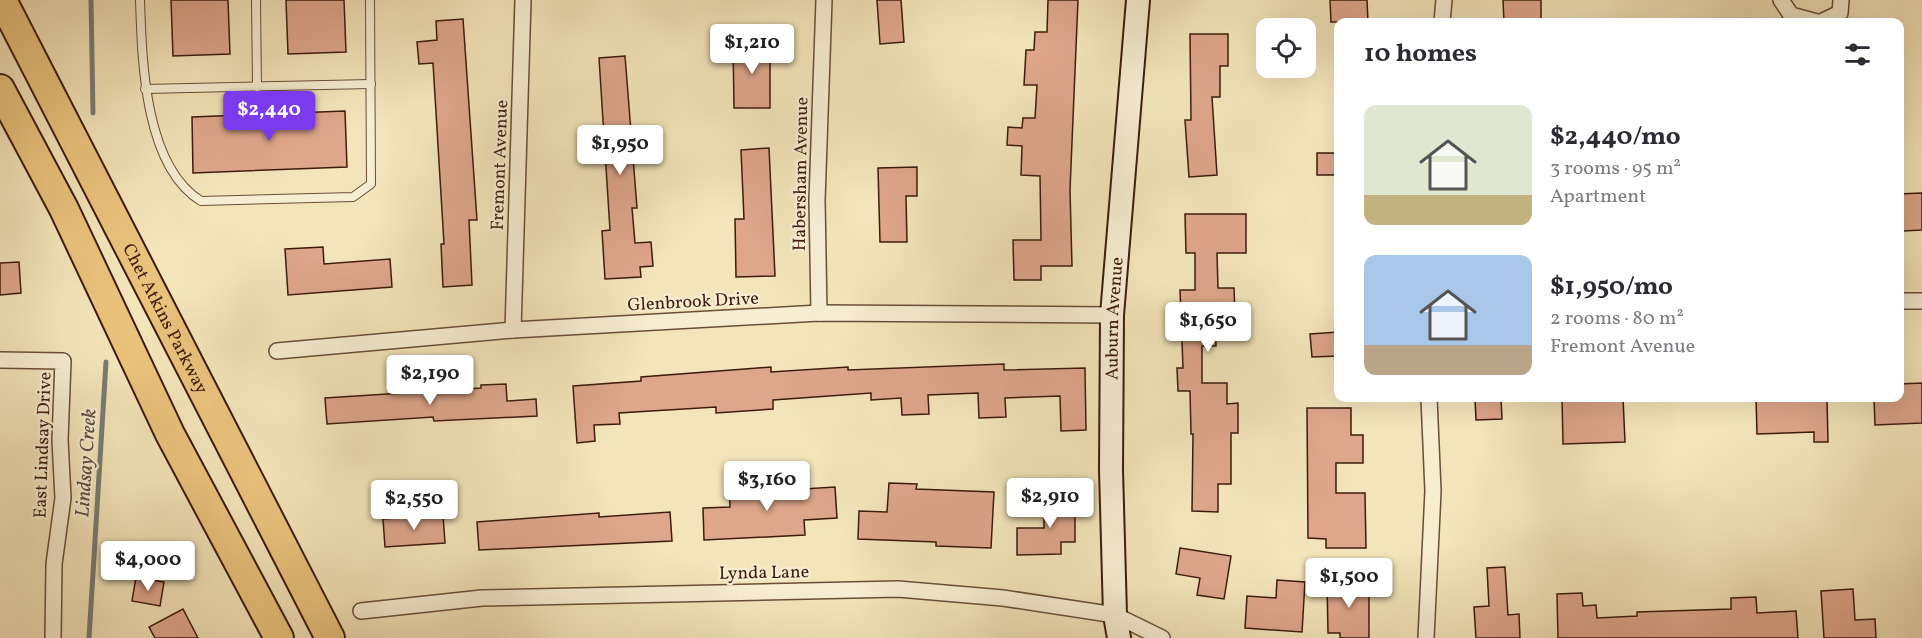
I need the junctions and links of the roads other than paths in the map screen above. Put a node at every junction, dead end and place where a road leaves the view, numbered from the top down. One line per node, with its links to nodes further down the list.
1 (3, 0): 30 (highway, Chet Atkins Parkway)
2 (140, 0): 16 (lane)
3 (255, 0): 15 (lane)
4 (370, 0): 14 (lane)
5 (523, 0): 22 (street, Fremont Avenue)
6 (824, 0): 20 (street, Habersham Avenue)
7 (1138, 0): 21 (street, Auburn Avenue)
8 (1444, 0): 11 (street)
9 (1782, 0): 12 (street)
10 (1841, 0): 13 (street)
11 (1442, 18)
12 (1803, 18)
13 (1828, 18)
14 (371, 84): 15 (lane); 16 (lane)
15 (257, 87): 16 (lane)
16 (145, 89)
17 (3, 96): 29 (highway)
18 (1904, 301): 19 (street)
19 (1922, 301)
20 (819, 313): 21 (street, Glenbrook Drive); 22 (street, Glenbrook Drive)
21 (1112, 315): 27 (street, Auburn Avenue)
22 (513, 330): 23 (street, Glenbrook Drive)
23 (277, 351)
24 (0, 360): 28 (street, East Lindsay Drive)
25 (1430, 402): 33 (street)
26 (361, 611): 27 (street, Lynda Lane)
27 (1115, 615): 31 (street, Auburn Avenue); 32 (street, Lynda Lane)
28 (52, 638)
29 (279, 638)
30 (330, 638)
31 (1119, 638)
32 (1162, 638)
33 (1426, 638)

